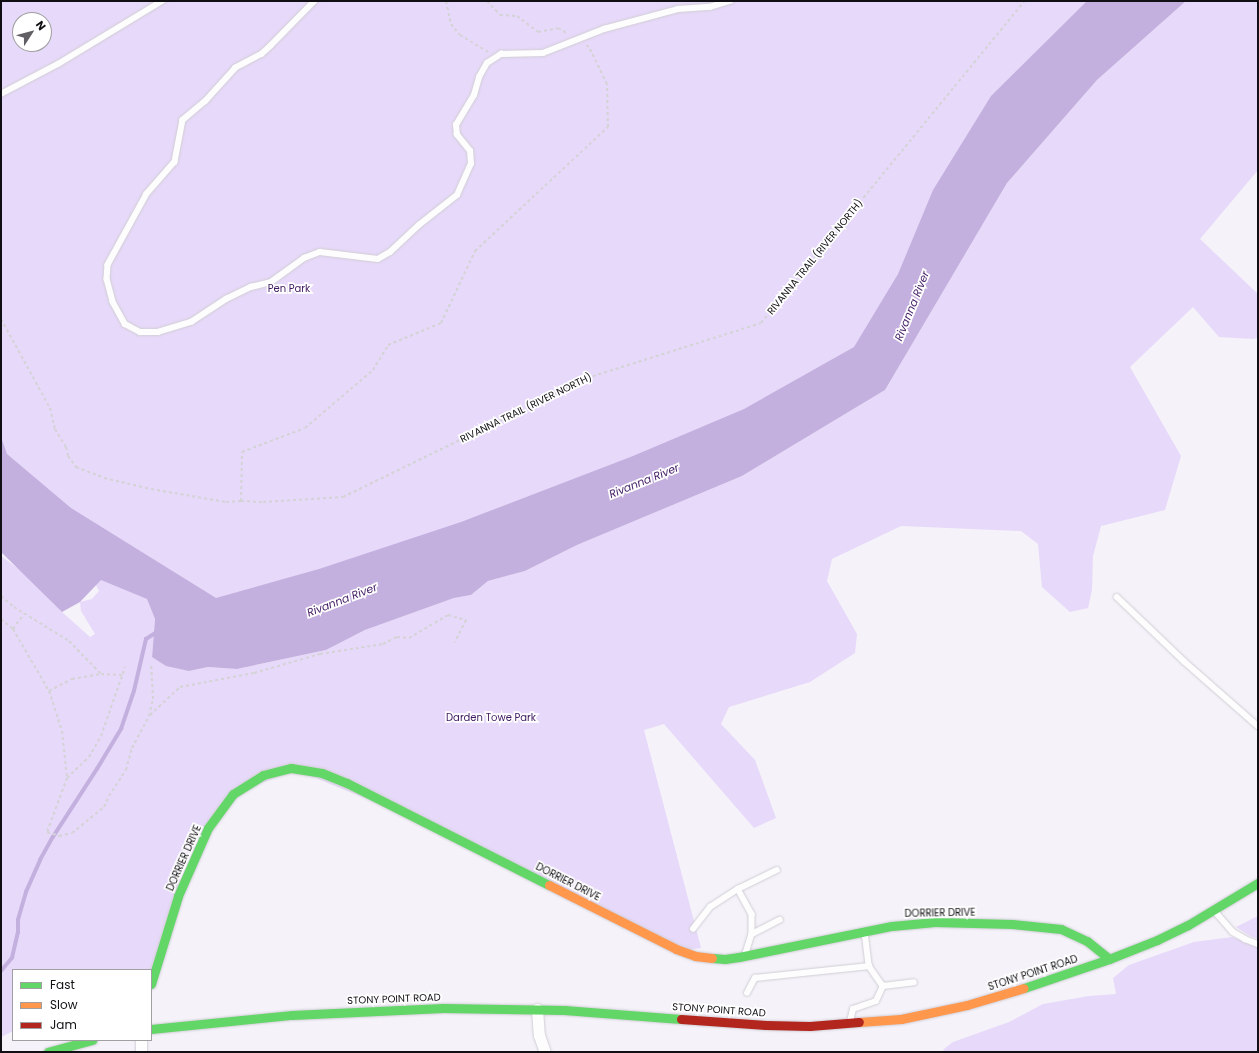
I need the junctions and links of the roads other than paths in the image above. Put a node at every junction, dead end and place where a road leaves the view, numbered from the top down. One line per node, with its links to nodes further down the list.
1 (162, 1): 4 (lane)
2 (315, 1): 3 (lane)
3 (730, 1)
4 (1, 94)
5 (1117, 597): 6 (lane)
6 (1258, 726)
7 (777, 870): 9 (lane)
8 (1258, 883): 10 (main road, STONY POINT ROAD)
9 (738, 889): 12 (lane); 14 (lane)
10 (1214, 910): 15 (lane); 17 (main road, STONY POINT ROAD)
11 (780, 920): 14 (lane)
12 (693, 929)
13 (865, 932): 16 (main road, DORRIER DRIVE); 17 (main road, DORRIER DRIVE); 18 (lane)
14 (752, 934): 16 (lane)
15 (1258, 944)
16 (746, 956): 19 (main road, DORRIER DRIVE)
17 (1109, 959): 24 (main road, STONY POINT ROAD)
18 (869, 966): 21 (lane); 22 (lane)
19 (152, 981)
20 (914, 982): 21 (lane)
21 (883, 986): 24 (lane)
22 (747, 993)
23 (537, 1009): 24 (main road, STONY POINT ROAD); 25 (main road, STONY POINT ROAD); 30 (street)
24 (850, 1024)
25 (152, 1029)
26 (88, 1041): 28 (main road)
27 (141, 1041): 29 (street)
28 (48, 1052)
29 (141, 1052)
30 (545, 1052)

